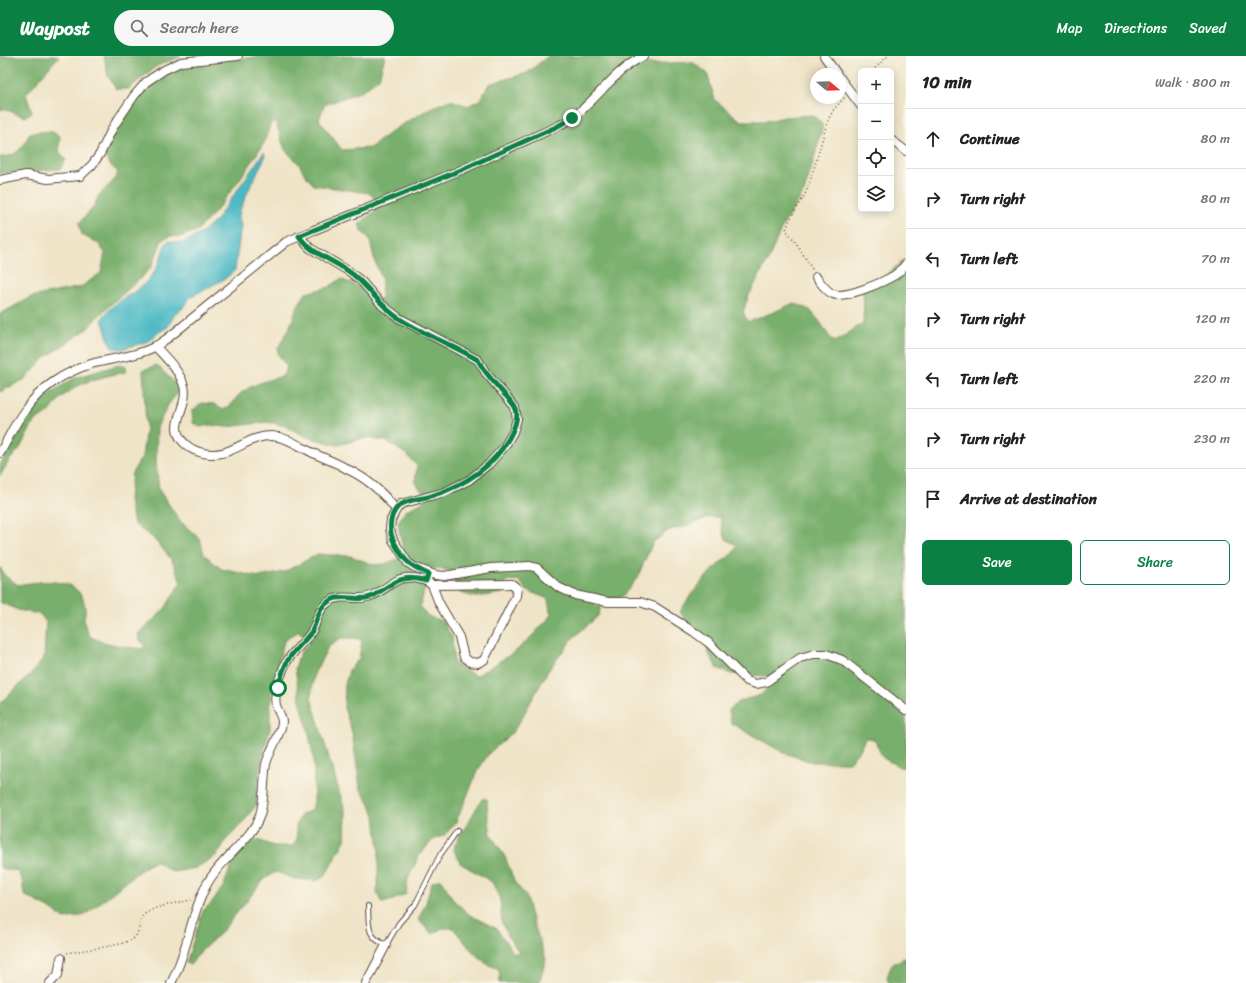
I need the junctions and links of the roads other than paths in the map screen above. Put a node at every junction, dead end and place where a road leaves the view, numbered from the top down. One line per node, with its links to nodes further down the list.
1 (238, 56): 9 (street)
2 (644, 56): 10 (street)
3 (824, 56): 4 (street)
4 (833, 68)
5 (846, 86): 6 (street)
6 (860, 104)
7 (894, 142): 8 (street)
8 (906, 151)
9 (0, 180)
10 (299, 236): 13 (street); 15 (street)
11 (906, 264): 12 (street)
12 (816, 277)
13 (155, 346): 14 (street); 15 (street)
14 (0, 453)
15 (396, 510): 16 (street)
16 (429, 580): 16 (street); 17 (street); 23 (street)
17 (906, 710)
18 (457, 831): 20 (lane)
19 (368, 906): 20 (lane)
20 (386, 945): 24 (street)
21 (61, 958): 22 (street)
22 (50, 983)
23 (171, 983)
24 (366, 983)

